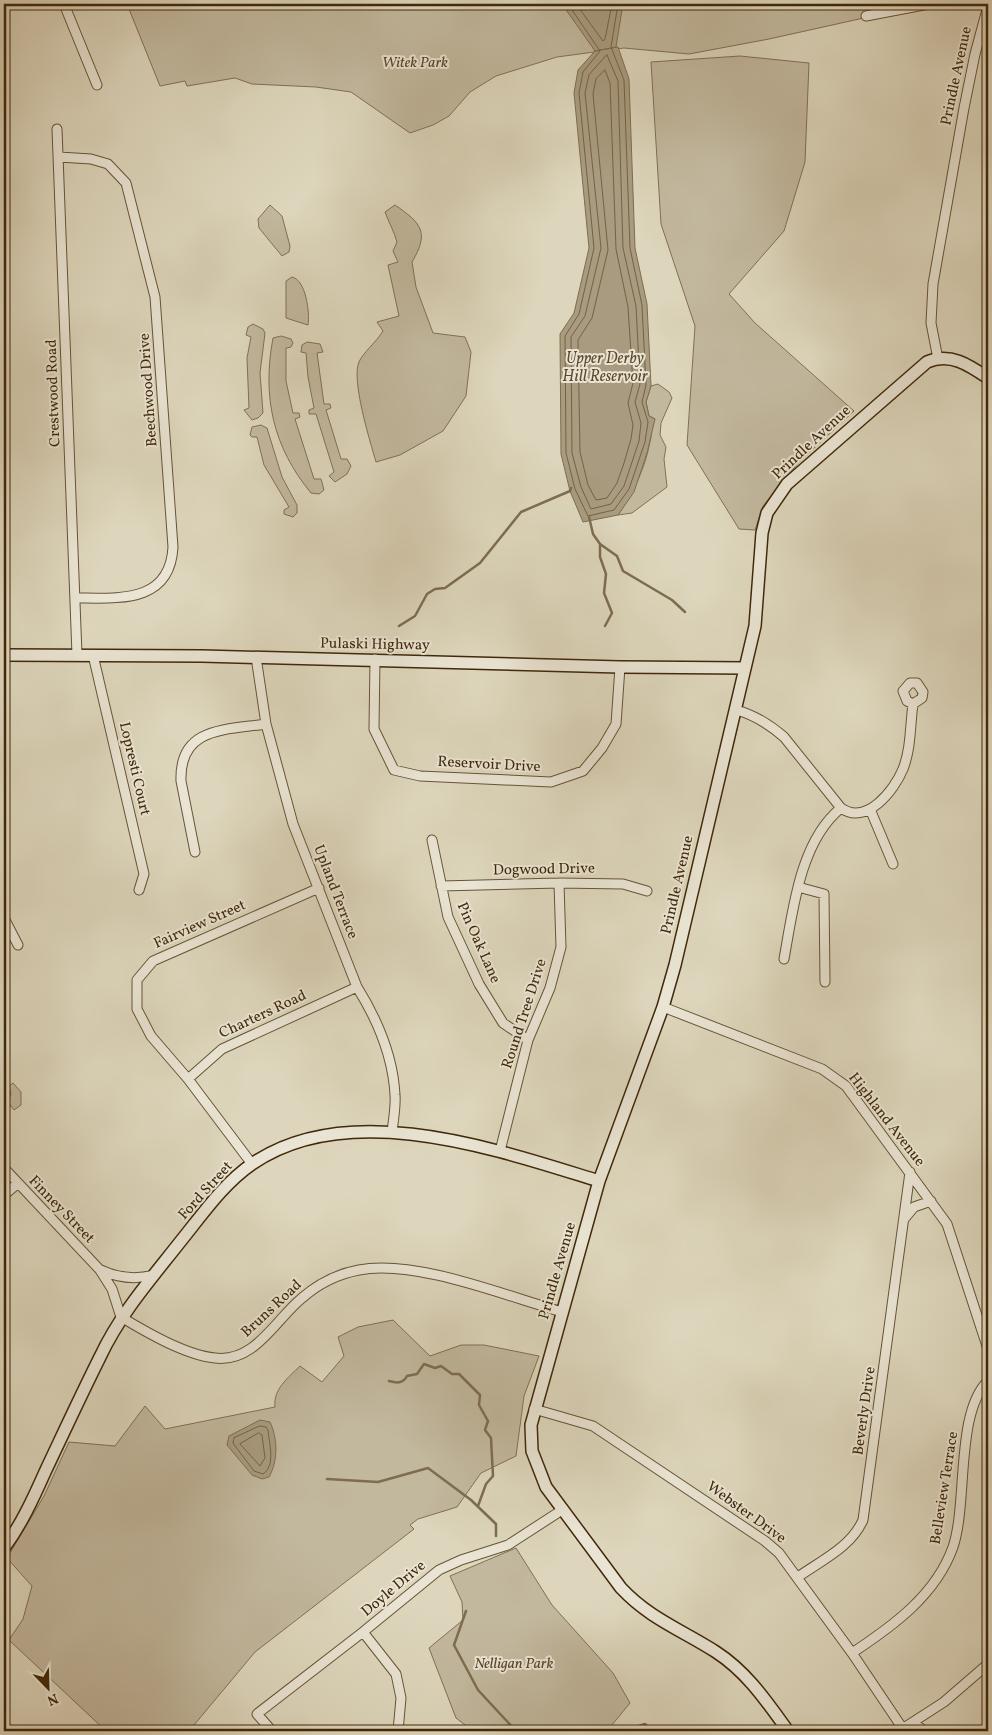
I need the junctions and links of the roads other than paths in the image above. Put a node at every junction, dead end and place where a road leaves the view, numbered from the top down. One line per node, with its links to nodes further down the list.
1 (64, 4): 5 (street)
2 (929, 4): 4 (street)
3 (988, 6): 8 (street, Prindle Avenue)
4 (866, 16)
5 (97, 85)
6 (57, 129): 7 (street, Crestwood Road)
7 (59, 157): 10 (street, Crestwood Road); 10 (street, Beechwood Drive)
8 (938, 359): 9 (main road); 17 (main road, Prindle Avenue)
9 (988, 378)
10 (75, 598): 12 (street, Crestwood Road)
11 (4, 655): 12 (main road, Pulaski Highway)
12 (76, 655): 13 (main road, Pulaski Highway)
13 (93, 655): 14 (main road, Pulaski Highway); 30 (street, Lopresti Court)
14 (256, 658): 15 (main road, Pulaski Highway); 20 (street, Upland Terrace)
15 (375, 659): 16 (main road, Pulaski Highway); 16 (street, Reservoir Drive)
16 (620, 667): 17 (main road, Pulaski Highway)
17 (746, 668): 19 (main road, Prindle Avenue)
18 (913, 704): 22 (street)
19 (736, 710): 21 (street); 37 (main road, Prindle Avenue)
20 (266, 724): 24 (street); 29 (street, Upland Terrace)
21 (841, 808): 22 (street); 28 (street)
22 (870, 809): 25 (street)
23 (432, 840): 27 (street, Pin Oak Lane)
24 (195, 852)
25 (893, 864)
26 (559, 883): 27 (street, Dogwood Drive); 31 (street, Dogwood Drive); 38 (street, Round Tree Drive)
27 (441, 886): 38 (street, Pin Oak Lane)
28 (798, 887): 34 (street); 35 (street)
29 (319, 888): 36 (street, Upland Terrace); 39 (street, Fairview Street)
30 (139, 890)
31 (647, 891)
32 (4, 918): 33 (street)
33 (18, 945)
34 (784, 959)
35 (825, 982)
36 (357, 986): 39 (street, Charters Road); 40 (street, Upland Terrace)
37 (663, 1007): 44 (street, Highland Avenue); 45 (main road, Prindle Avenue)
38 (528, 1040): 41 (street, Round Tree Drive)
39 (188, 1079): 42 (street, Fairview Street)
40 (392, 1133): 41 (main road, Ford Street); 42 (main road, Ford Street)
41 (500, 1151): 45 (main road, Ford Street)
42 (252, 1164): 51 (main road, Ford Street)
43 (4, 1168): 46 (street, Finney Street)
44 (910, 1172): 48 (street, Highland Avenue); 49 (street, Beverly Drive)
45 (599, 1181): 52 (main road, Prindle Avenue)
46 (17, 1184): 47 (street); 50 (street, Finney Street)
47 (4, 1195)
48 (931, 1201): 49 (street); 54 (street, Highland Avenue)
49 (904, 1219): 59 (street, Beverly Drive)
50 (100, 1270): 51 (street, Finney Street); 53 (street, Finney Street)
51 (154, 1275): 53 (main road, Ford Street)
52 (562, 1312): 53 (street, Bruns Road); 56 (main road, Prindle Avenue)
53 (121, 1317): 58 (main road, Ford Street)
54 (988, 1350)
55 (988, 1381): 61 (street, Belleview Terrace)
56 (534, 1409): 57 (main road, Prindle Avenue); 59 (street, Webster Drive)
57 (562, 1510): 60 (street, Doyle Drive); 67 (main road, Prindle Avenue)
58 (4, 1548)
59 (798, 1577): 61 (street, Webster Drive)
60 (363, 1632): 65 (street, Doyle Drive); 66 (street)
61 (852, 1653): 64 (street, Webster Drive)
62 (988, 1664): 63 (street)
63 (913, 1723): 64 (street); 68 (street)
64 (901, 1730)
65 (272, 1731)
66 (398, 1731)
67 (788, 1731)
68 (925, 1731)

